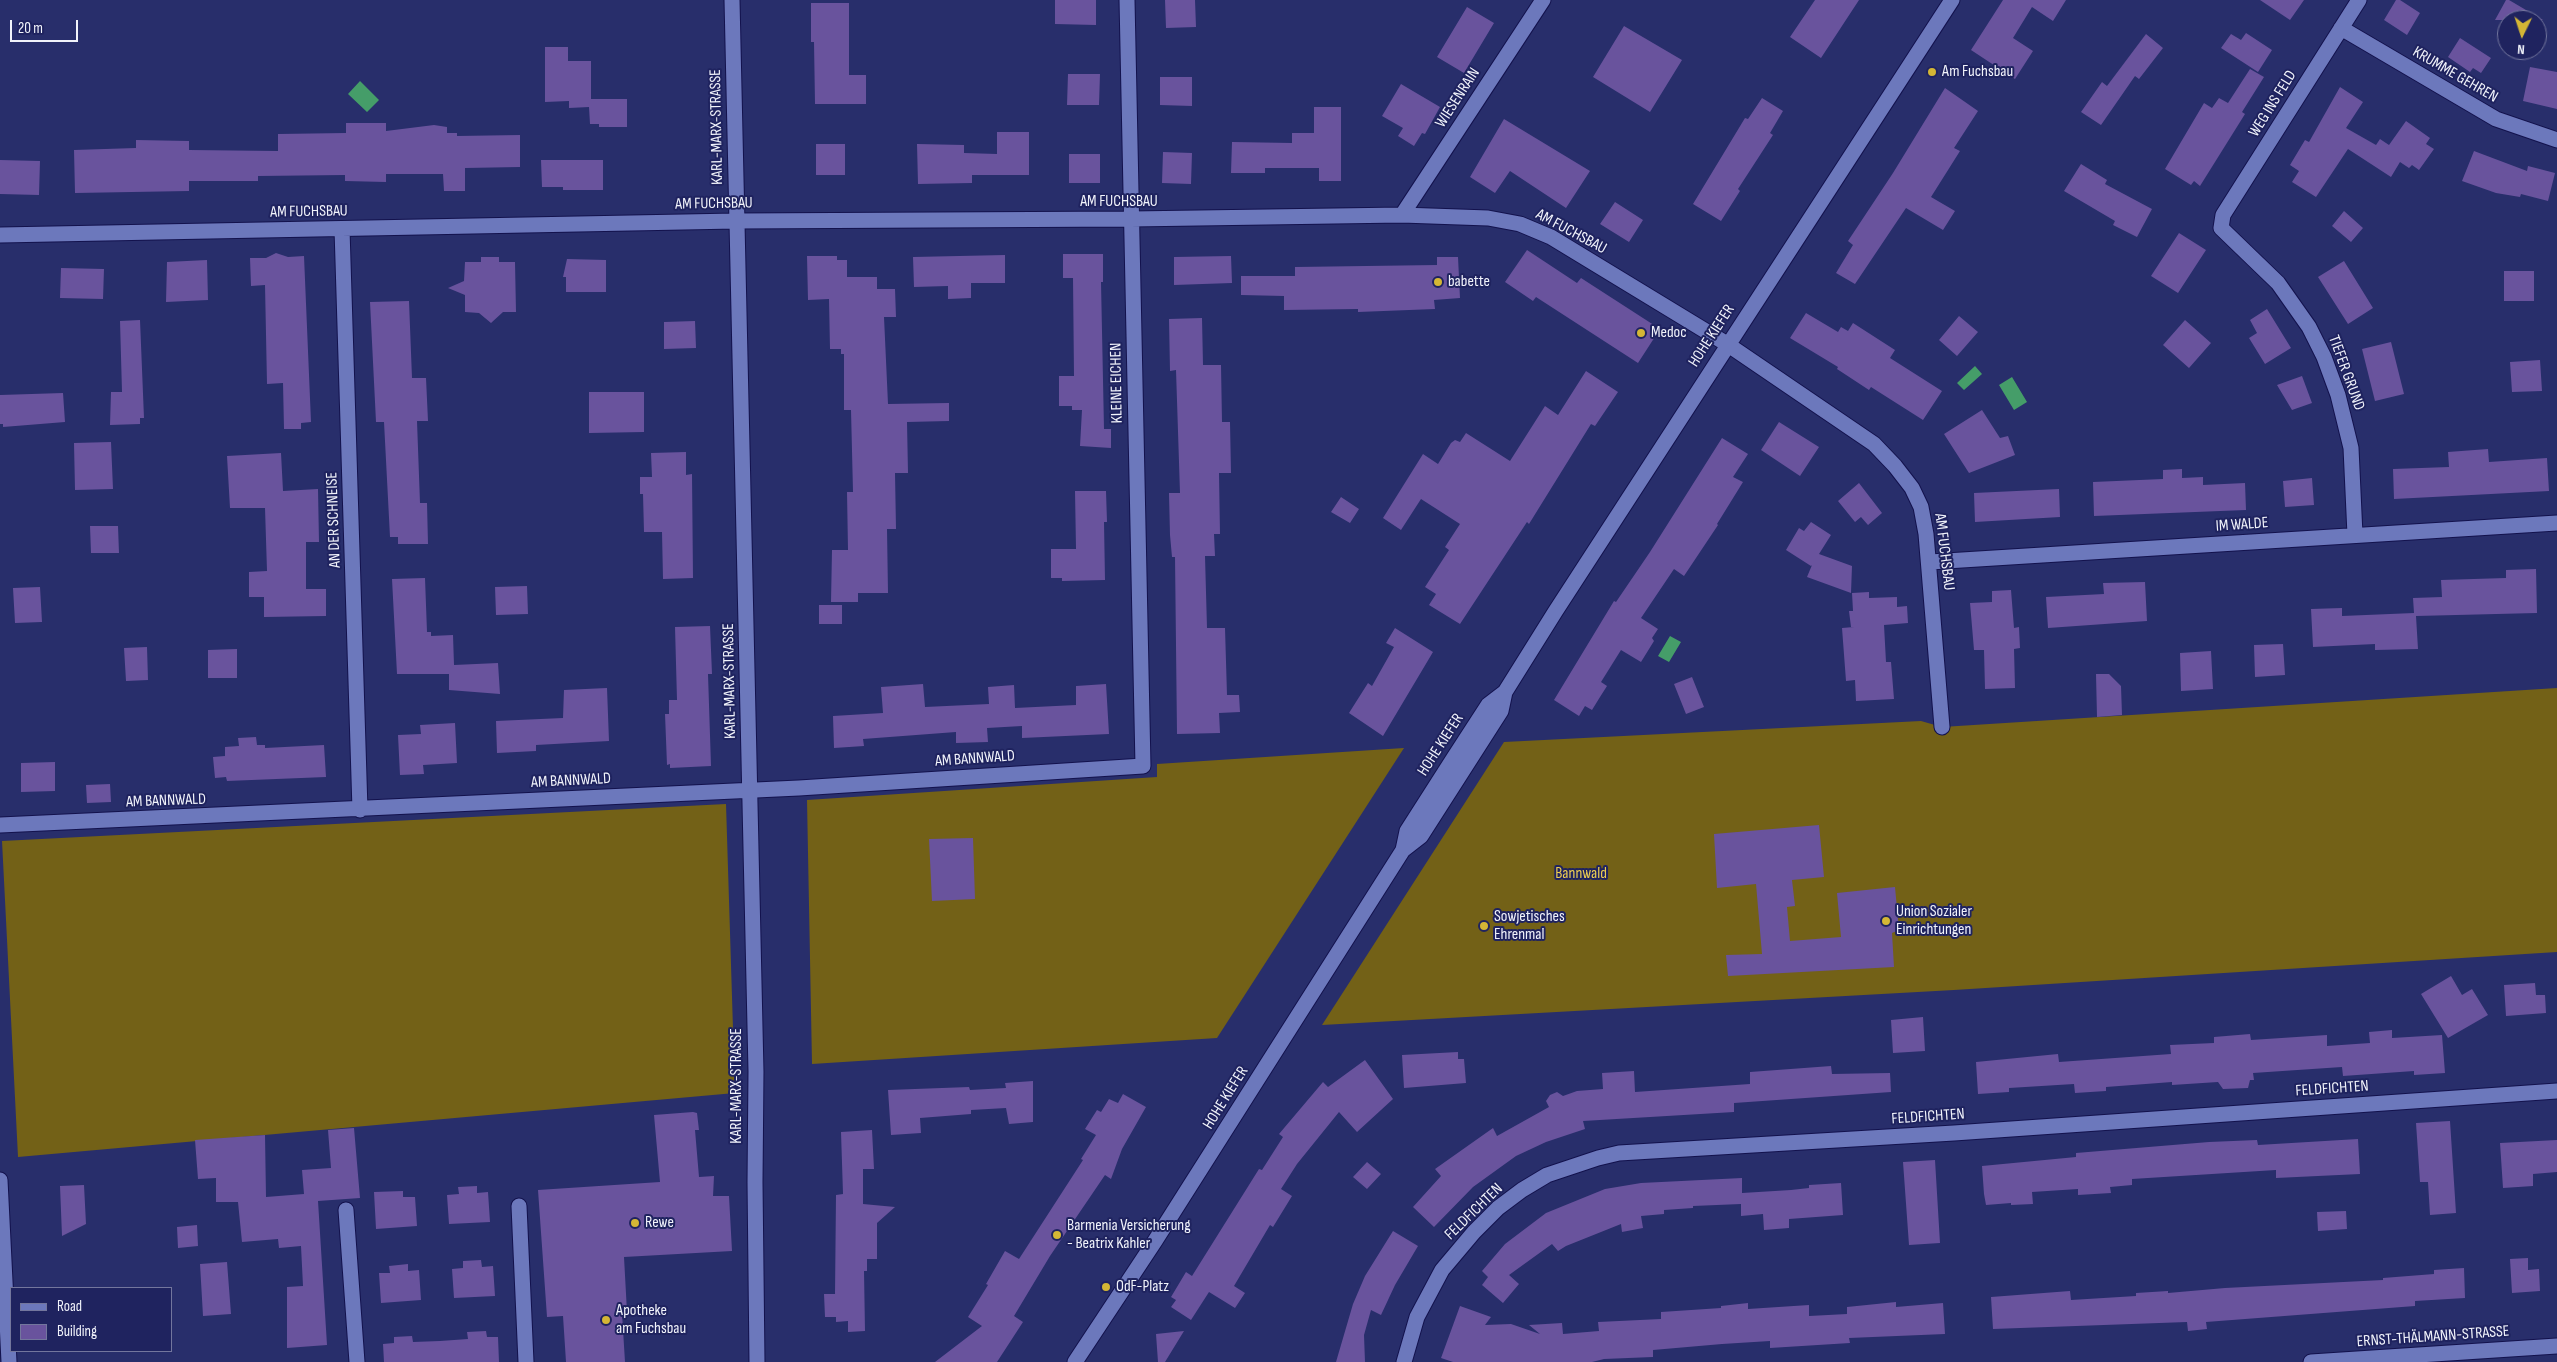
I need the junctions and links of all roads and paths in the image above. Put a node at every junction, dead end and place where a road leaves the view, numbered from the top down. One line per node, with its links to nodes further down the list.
1 (732, 0): 10 (street, KARL-MARX-STRASSE)
2 (1127, 0): 9 (street, KLEINE EICHEN)
3 (1543, 0): 8 (street, WIESENRAIN)
4 (1952, 0): 14 (street, HOHE KIEFER)
5 (2359, 0): 6 (street, WEG INS FELD)
6 (2341, 28): 7 (street, KRUMME GEHREN); 12 (street, WEG INS FELD)
7 (2557, 140)
8 (1402, 215): 9 (street, AM FUCHSBAU); 14 (street, AM FUCHSBAU)
9 (1131, 219): 10 (street, AM FUCHSBAU); 19 (street, KLEINE EICHEN)
10 (736, 221): 11 (street, AM FUCHSBAU); 20 (street, KARL-MARX-STRASSE)
11 (342, 228): 13 (street, AM FUCHSBAU); 21 (street, AN DER SCHNEISE)
12 (2221, 228): 16 (street, TIEFER GRUND)
13 (0, 235)
14 (1727, 344): 17 (street, AM FUCHSBAU); 32 (street, HOHE KIEFER)
15 (2557, 523): 16 (street, IM WALDE)
16 (2355, 535): 17 (street, IM WALDE)
17 (1930, 562): 18 (street, AM FUCHSBAU)
18 (1942, 727)
19 (1143, 766): 20 (street, AM BANNWALD)
20 (750, 789): 21 (street, AM BANNWALD); 31 (street, KARL-MARX-STRASSE)
21 (360, 810): 22 (street, AM BANNWALD)
22 (0, 825)
23 (2557, 1091): 33 (street, FELDFICHTEN)
24 (0, 1180): 28 (street)
25 (519, 1206): 30 (street)
26 (346, 1210): 29 (street)
27 (2557, 1346): 34 (street, ERNST-THÄLMANN-STRASSE)
28 (9, 1362)
29 (357, 1362)
30 (526, 1362)
31 (758, 1362)
32 (1075, 1362)
33 (1404, 1362)
34 (2311, 1362)

